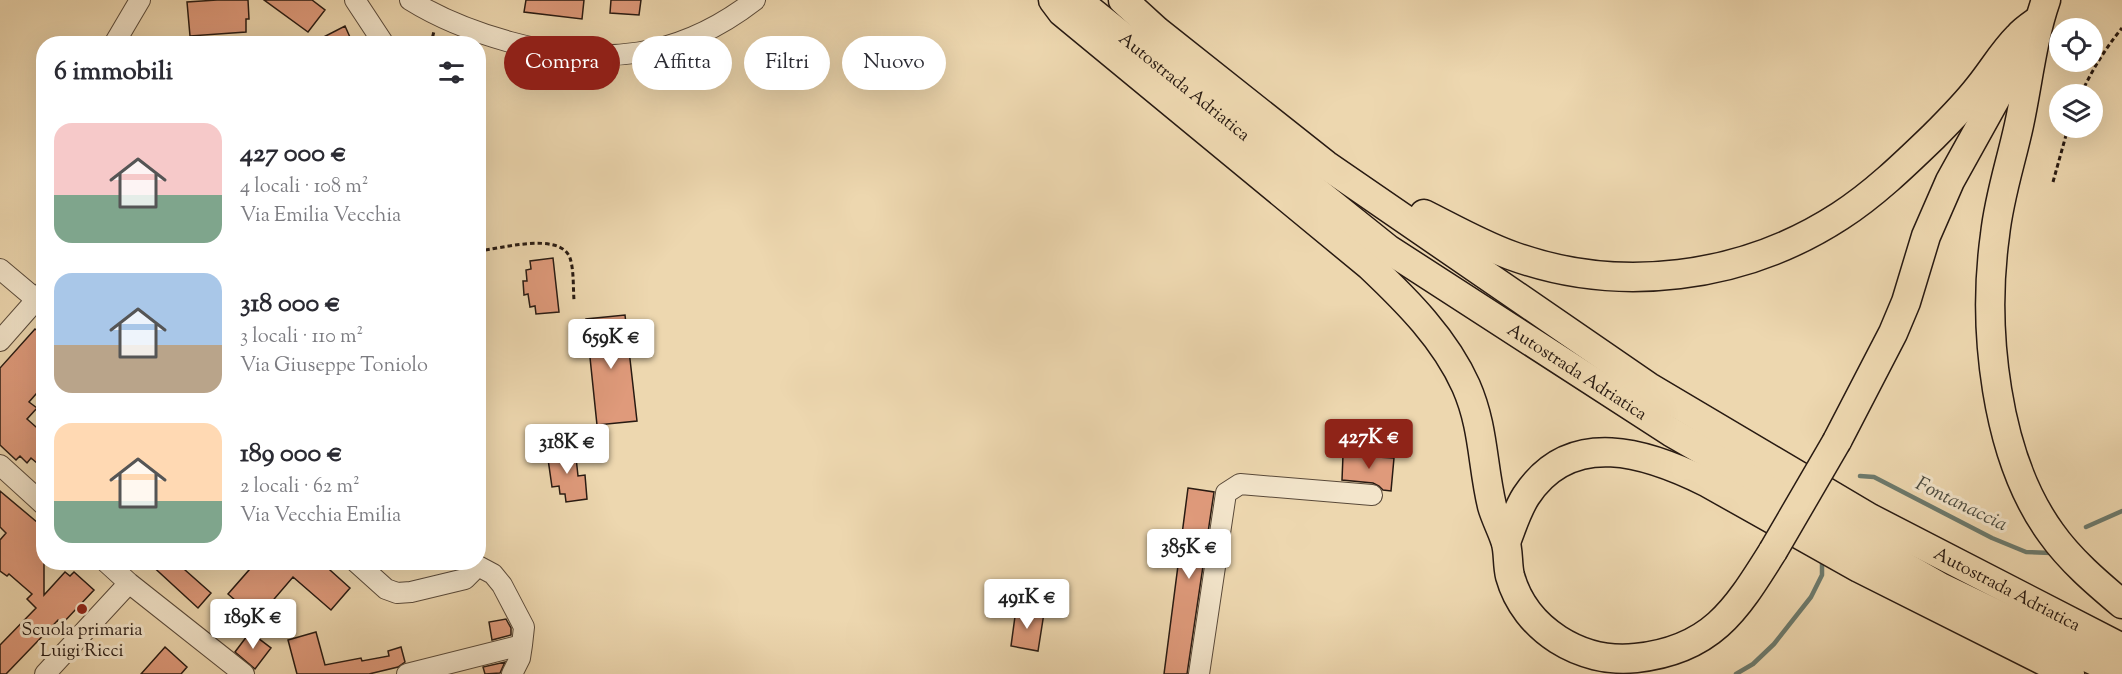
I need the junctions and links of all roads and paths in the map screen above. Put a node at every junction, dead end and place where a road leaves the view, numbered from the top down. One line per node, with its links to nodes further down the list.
1 (140, 0): 11 (street)
2 (355, 0): 12 (street)
3 (410, 0): 8 (street)
4 (755, 0): 8 (street)
5 (1053, 0): 26 (highway)
6 (1077, 0): 41 (highway, Autostrada Adriatica)
7 (1123, 0): 15 (highway, Autostrada Adriatica)
8 (431, 6)
9 (2047, 7): 15 (highway); 26 (highway, bridge); 32 (highway)
10 (2122, 28): 13 (path)
11 (119, 36)
12 (379, 36)
13 (2086, 84)
14 (2065, 138): 16 (path)
15 (1326, 165): 34 (highway, Autostrada Adriatica)
16 (2053, 182)
17 (486, 250): 20 (path)
18 (0, 269): 19 (street)
19 (36, 295)
20 (574, 300)
21 (36, 304): 22 (street)
22 (0, 341)
23 (0, 465): 25 (street)
24 (1372, 495): 39 (street)
25 (36, 498)
26 (1506, 542): 40 (highway)
27 (486, 569): 33 (street)
28 (115, 570): 31 (street)
29 (365, 570): 30 (street)
30 (473, 570)
31 (129, 583): 35 (street); 36 (street)
32 (2122, 604)
33 (522, 645): 37 (street); 38 (street)
34 (2122, 648)
35 (45, 674)
36 (244, 674)
37 (407, 674)
38 (512, 674)
39 (1199, 674)
40 (2070, 674)
41 (2122, 674)

